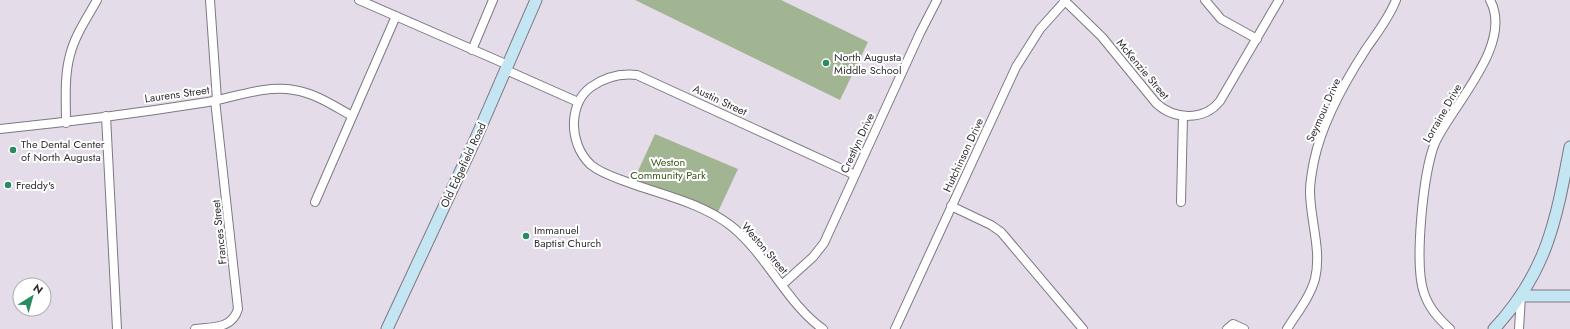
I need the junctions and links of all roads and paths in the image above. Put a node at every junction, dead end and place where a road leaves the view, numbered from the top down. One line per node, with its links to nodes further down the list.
1 (97, 0): 22 (street)
2 (210, 0): 17 (street, Frances Street)
3 (359, 0): 12 (street)
4 (493, 0): 15 (street)
5 (536, 0): 16 (street, Old Edgefield Road)
6 (937, 0): 25 (street, Crestlyn Drive)
7 (1065, 0): 21 (street, McKenzie Street); 28 (street, Hutchinson Drive)
8 (1205, 0): 14 (street)
9 (1280, 0): 14 (street, McKenzie Street)
10 (1396, 0): 40 (street, Seymour Drive)
11 (1490, 0): 41 (street, Lorraine Drive)
12 (376, 3): 13 (street)
13 (396, 16): 15 (street); 20 (street)
14 (1257, 39): 21 (street, McKenzie Street)
15 (472, 50): 16 (street)
16 (507, 68): 18 (street); 34 (street, Old Edgefield Road)
17 (216, 100): 19 (street, Laurens Street); 20 (street, Laurens Street); 33 (street, Frances Street)
18 (578, 102): 25 (street, Austin Street); 29 (street, Weston Street)
19 (106, 116): 22 (street, Laurens Street); 32 (street)
20 (352, 116): 26 (street)
21 (1183, 116): 27 (street)
22 (66, 123): 23 (street, Laurens Street)
23 (0, 129)
24 (1570, 147): 30 (street)
25 (855, 175): 29 (street, Crestlyn Drive)
26 (315, 202)
27 (1181, 202)
28 (951, 206): 36 (street, Hutchinson Drive); 37 (street)
29 (782, 284): 35 (street, Weston Street)
30 (1521, 296): 31 (street); 42 (street); 43 (street)
31 (1570, 296)
32 (117, 329)
33 (195, 329)
34 (387, 329)
35 (822, 329)
36 (895, 329)
37 (1083, 329)
38 (1227, 329): 39 (street)
39 (1244, 329)
40 (1287, 329)
41 (1450, 329)
42 (1494, 329)
43 (1518, 329)

